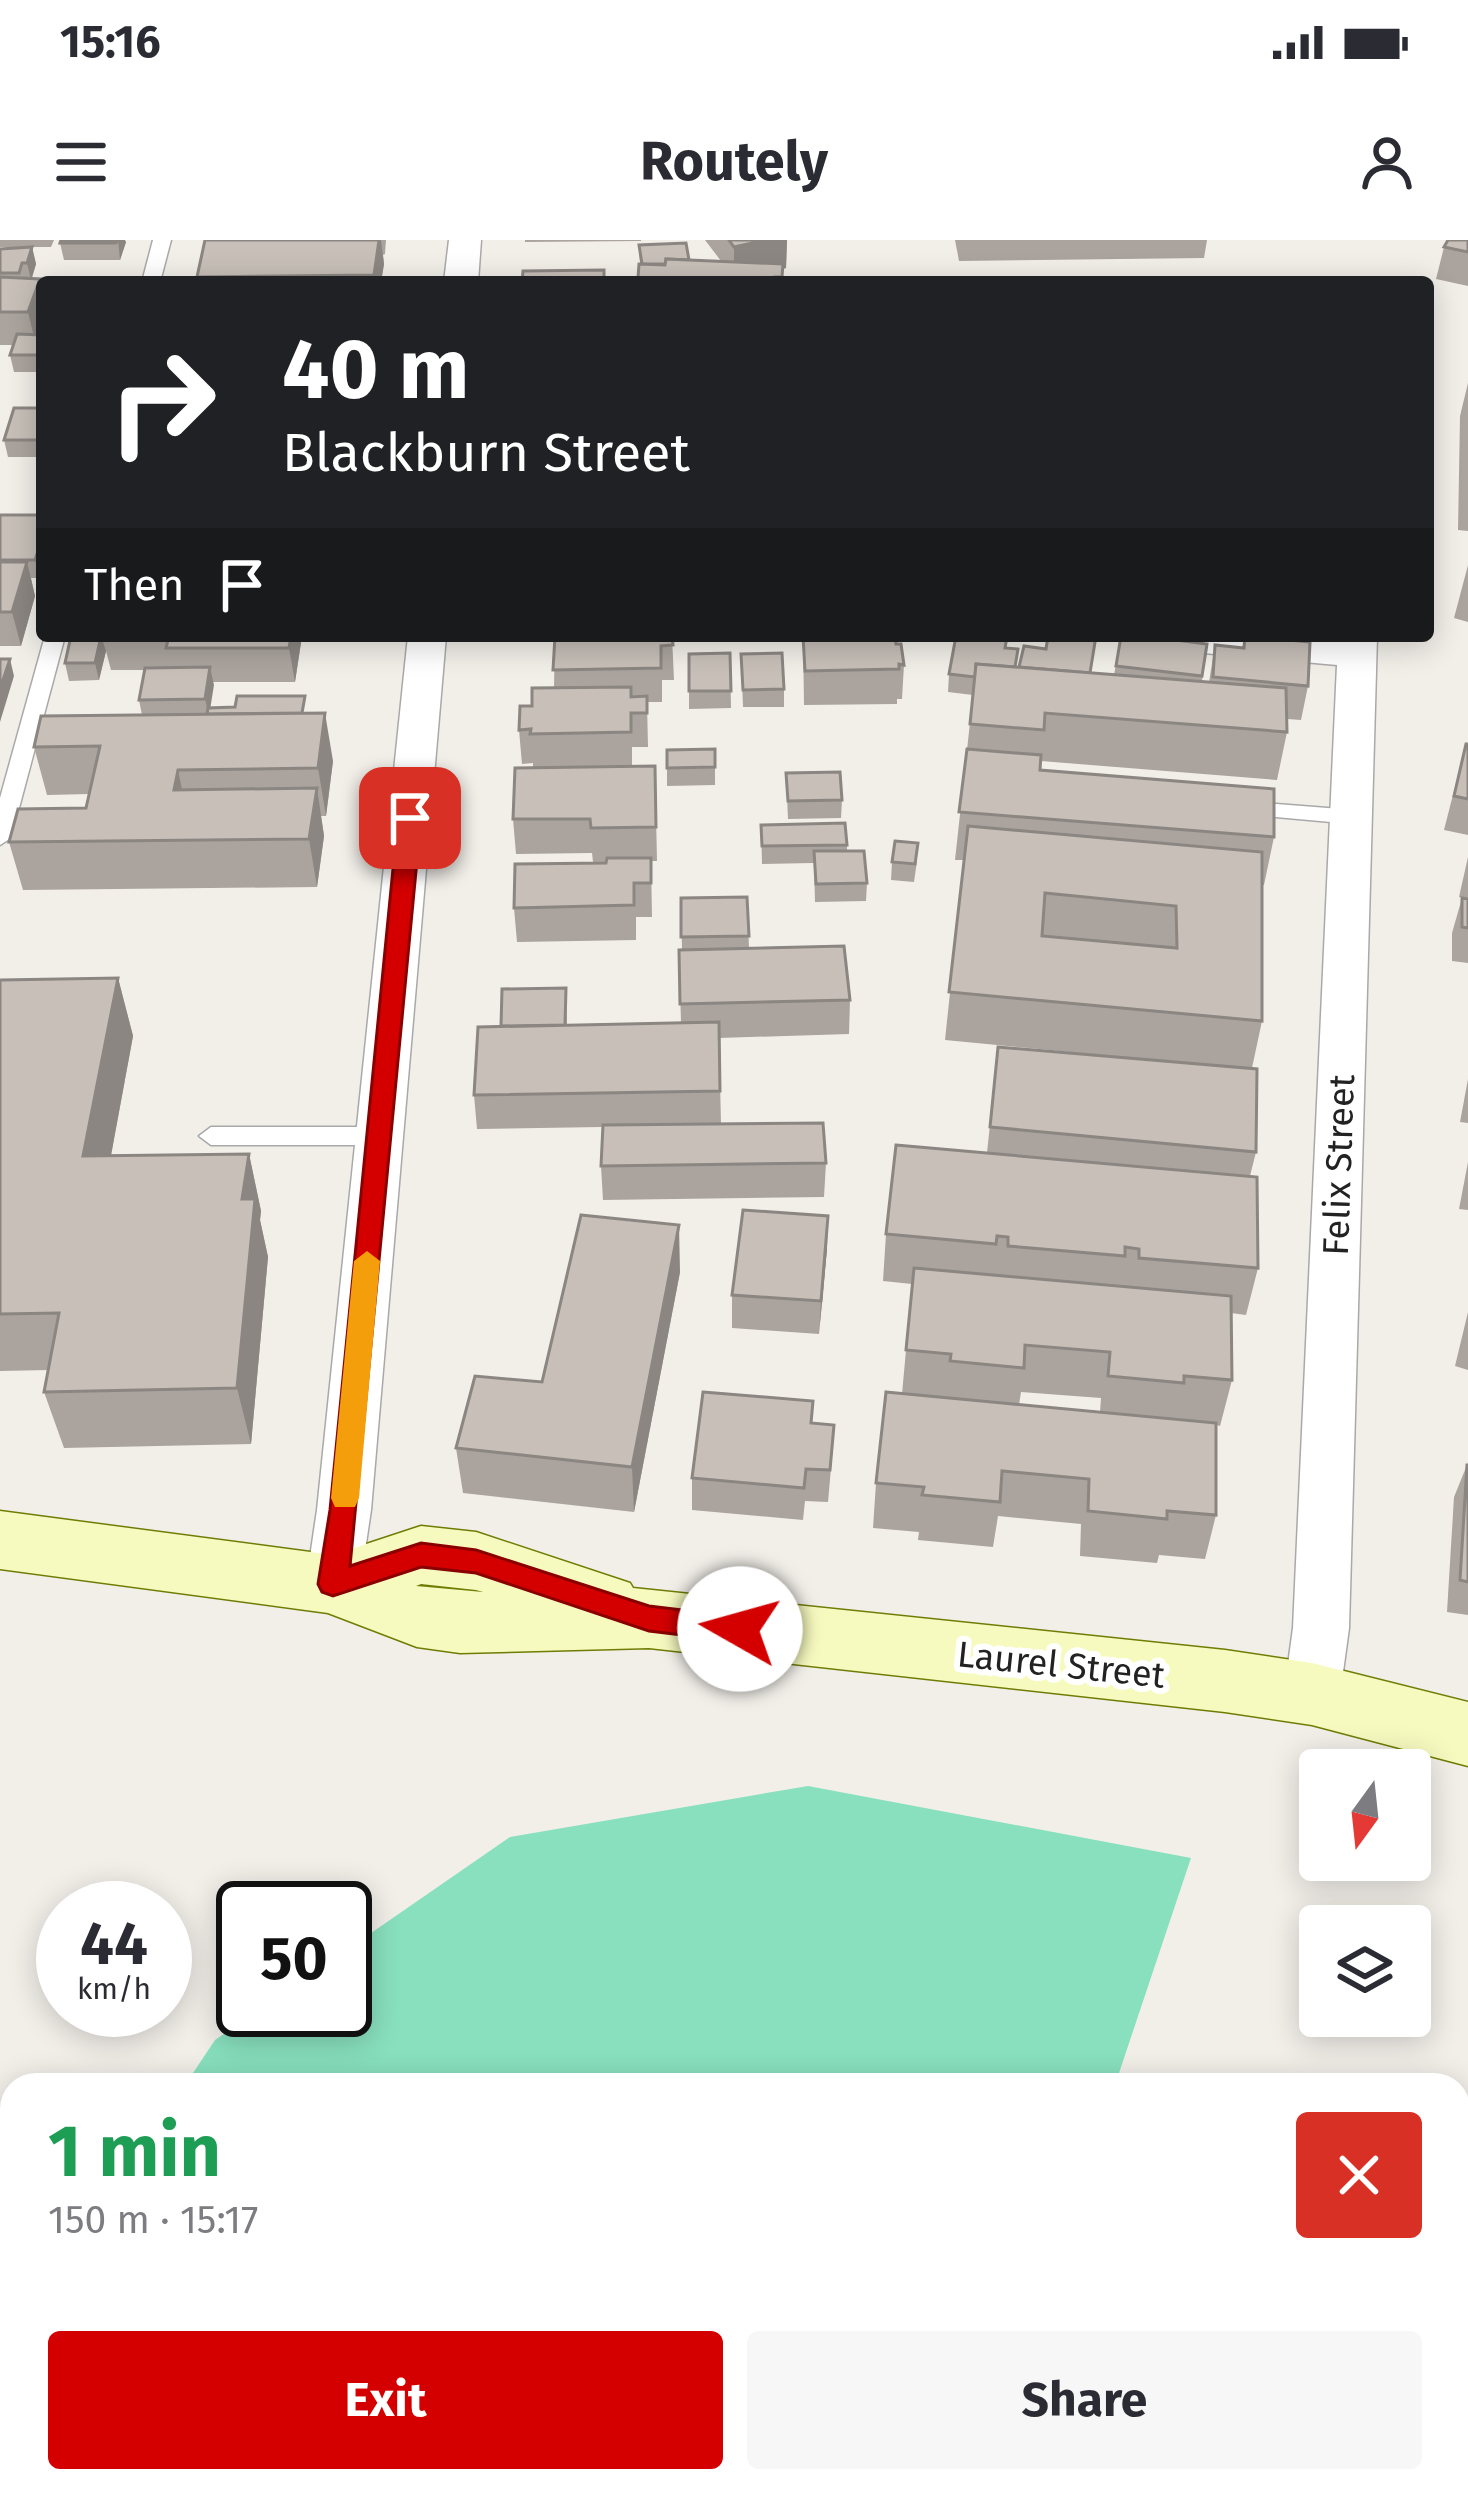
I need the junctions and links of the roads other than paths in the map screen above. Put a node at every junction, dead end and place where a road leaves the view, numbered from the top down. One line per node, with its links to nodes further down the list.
1 (162, 240): 3 (lane)
2 (465, 240): 4 (street)
3 (153, 276)
4 (462, 276)
5 (53, 642): 11 (lane)
6 (426, 642): 13 (street)
7 (1289, 642): 8 (street)
8 (1359, 645): 10 (street, Felix Street)
9 (1211, 806): 10 (lane)
10 (1353, 817): 16 (street, Felix Street)
11 (0, 838)
12 (211, 1136): 13 (lane)
13 (379, 1136): 15 (street)
14 (0, 1540): 15 (main road, Laurel Street)
15 (333, 1584): 16 (main road, Laurel Street)
16 (1312, 1694): 17 (main road, Laurel Street)
17 (1468, 1734)

